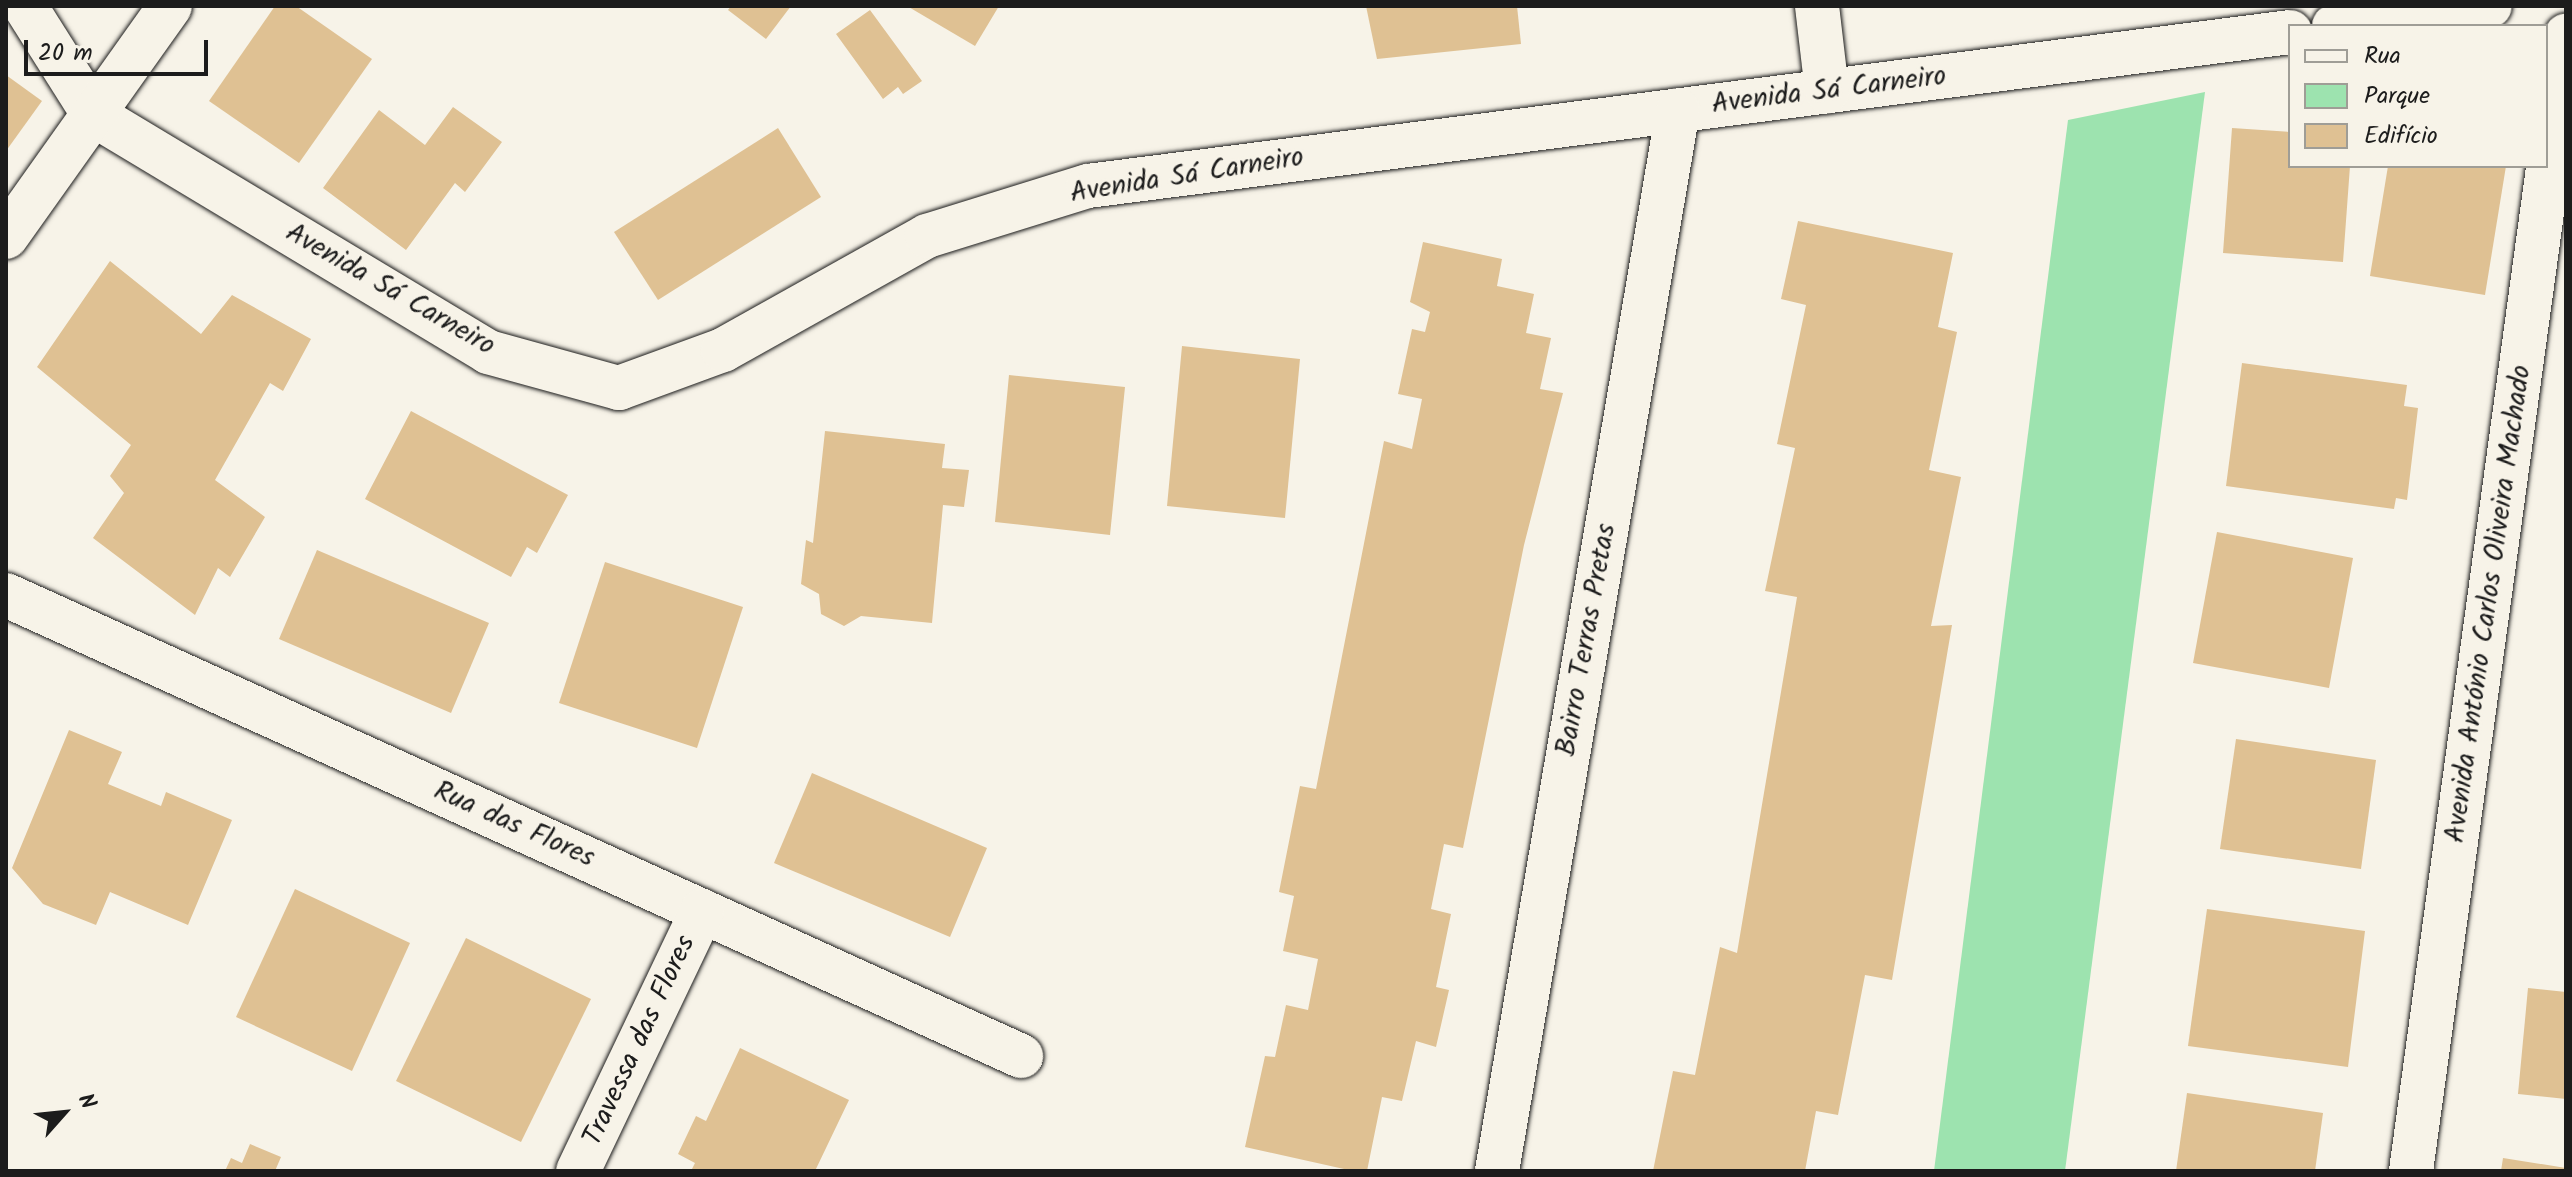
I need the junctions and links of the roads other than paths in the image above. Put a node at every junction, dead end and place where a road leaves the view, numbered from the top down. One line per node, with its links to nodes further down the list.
1 (25, 6): 10 (street)
2 (170, 6): 10 (street)
3 (1817, 6): 8 (street)
4 (2490, 6): 5 (street)
5 (2350, 24)
6 (2288, 32): 8 (street, Avenida Sá Carneiro)
7 (2566, 36): 11 (street, Avenida António Carlos Oliveira Machado)
8 (1827, 91): 9 (street, Avenida Sá Carneiro)
9 (1678, 110): 10 (street, Avenida Sá Carneiro); 18 (street, Bairro Terras Pretas)
10 (94, 115): 13 (street)
11 (2548, 168)
12 (2548, 168): 19 (street, Avenida António Carlos Oliveira Machado)
13 (6, 237)
14 (6, 595): 15 (street, Rua das Flores)
15 (702, 911): 16 (street, Rua das Flores); 17 (street, Travessa das Flores)
16 (1021, 1056)
17 (578, 1171)
18 (1497, 1171)
19 (2411, 1171)

